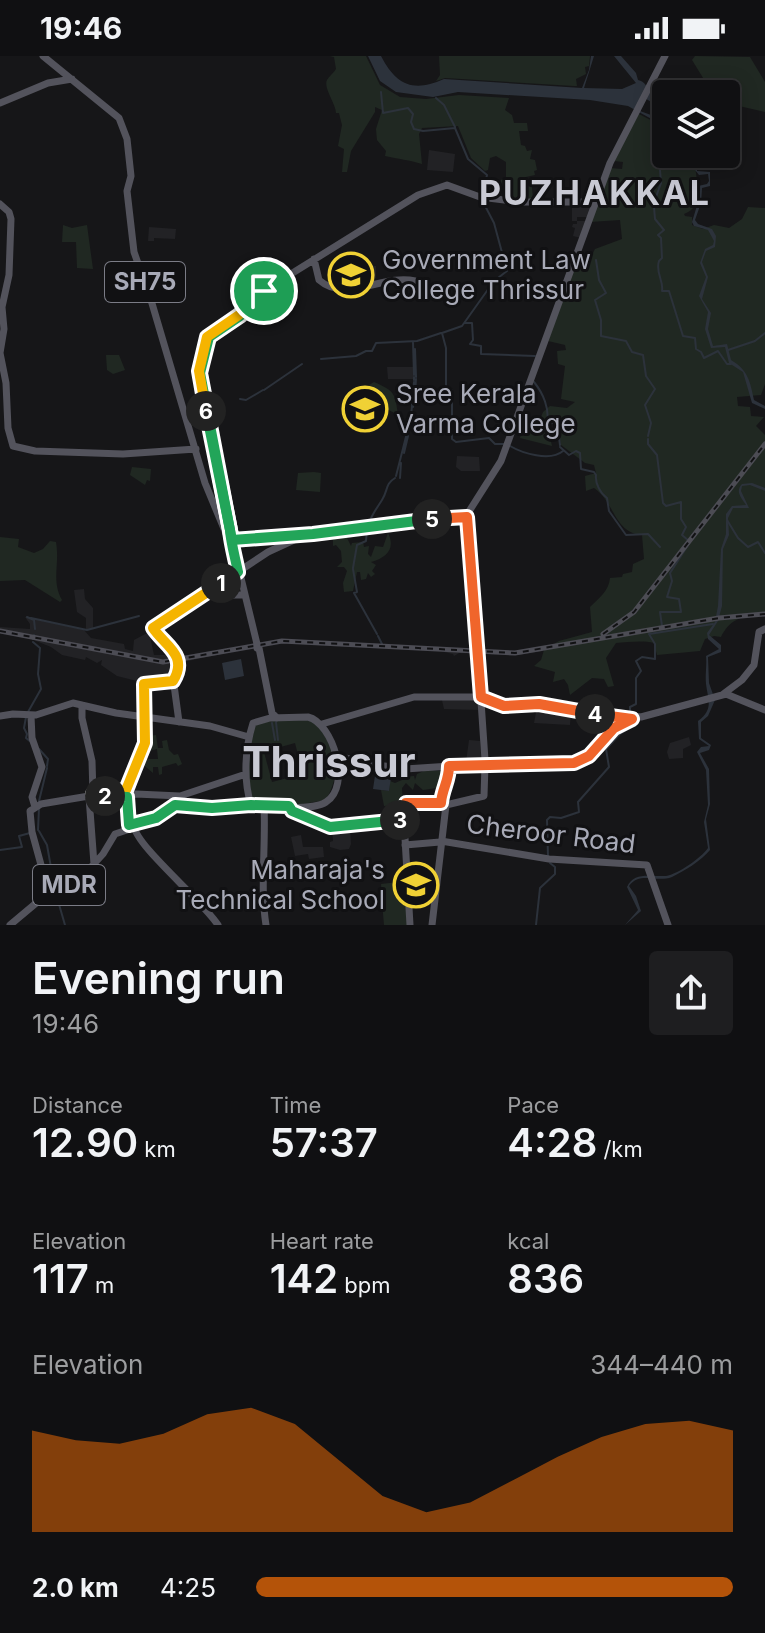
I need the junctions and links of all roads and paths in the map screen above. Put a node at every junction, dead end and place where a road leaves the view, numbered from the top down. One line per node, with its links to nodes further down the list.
1 (43, 56): 3 (main road, SH75)
2 (666, 56): 4 (main road); 4 (main road)
3 (72, 79): 5 (main road); 15 (main road, SH75)
4 (650, 84): 6 (main road)
5 (0, 103)
6 (611, 163): 7 (main road); 11 (main road)
7 (596, 201): 9 (main road); 11 (main road)
8 (0, 204): 12 (main road)
9 (314, 259): 10 (main road); 18 (main road)
10 (415, 281)
11 (545, 344): 16 (main road)
12 (1, 347): 13 (main road)
13 (9, 433): 14 (main road); 15 (main road)
14 (0, 434)
15 (196, 449): 18 (main road, SH75)
16 (467, 515): 17 (main road); 24 (main road, bridge)
17 (314, 533): 18 (main road); 19 (main road)
18 (230, 538): 19 (main road)
19 (238, 572): 20 (main road); 21 (main road)
20 (209, 591): 21 (main road); 23 (main road)
21 (244, 595): 31 (main road)
22 (765, 629): 25 (main road)
23 (173, 682): 30 (main road); 33 (main road)
24 (481, 697): 32 (main road); 34 (main road); 37 (main road)
25 (716, 697): 27 (main road); 32 (main road); 32 (main road)
26 (82, 705): 29 (main road); 30 (main road); 41 (main road)
27 (765, 710)
28 (0, 716): 29 (main road)
29 (31, 716): 45 (main road)
30 (146, 717): 33 (main road); 40 (main road)
31 (274, 718): 34 (main road); 35 (main road)
32 (630, 718): 37 (main road)
33 (179, 722): 35 (main road)
34 (322, 724): 36 (main road)
35 (249, 737): 39 (main road)
36 (338, 758): 38 (main road); 46 (main road)
37 (484, 762): 38 (main road); 42 (main road)
38 (453, 765): 42 (main road)
39 (246, 774): 40 (main road); 43 (main road)
40 (128, 793): 41 (main road); 48 (main road)
41 (92, 796): 45 (main road); 51 (main road)
42 (443, 804): 47 (main road); 49 (main road)
43 (251, 805): 44 (main road); 48 (main road)
44 (264, 806): 46 (main road); 55 (main road)
45 (35, 807): 52 (main road)
46 (302, 811): 47 (main road)
47 (404, 820): 50 (main road)
48 (132, 826): 51 (main road, MDR); 54 (main road)
49 (441, 842): 50 (main road, Cheroor Road); 57 (main road); 58 (main road, Cheroor Road)
50 (405, 845): 56 (main road)
51 (94, 864): 52 (main road, MDR)
52 (49, 894): 53 (main road, MDR)
53 (10, 925)
54 (218, 925)
55 (266, 925)
56 (410, 925)
57 (432, 925)
58 (668, 925)

